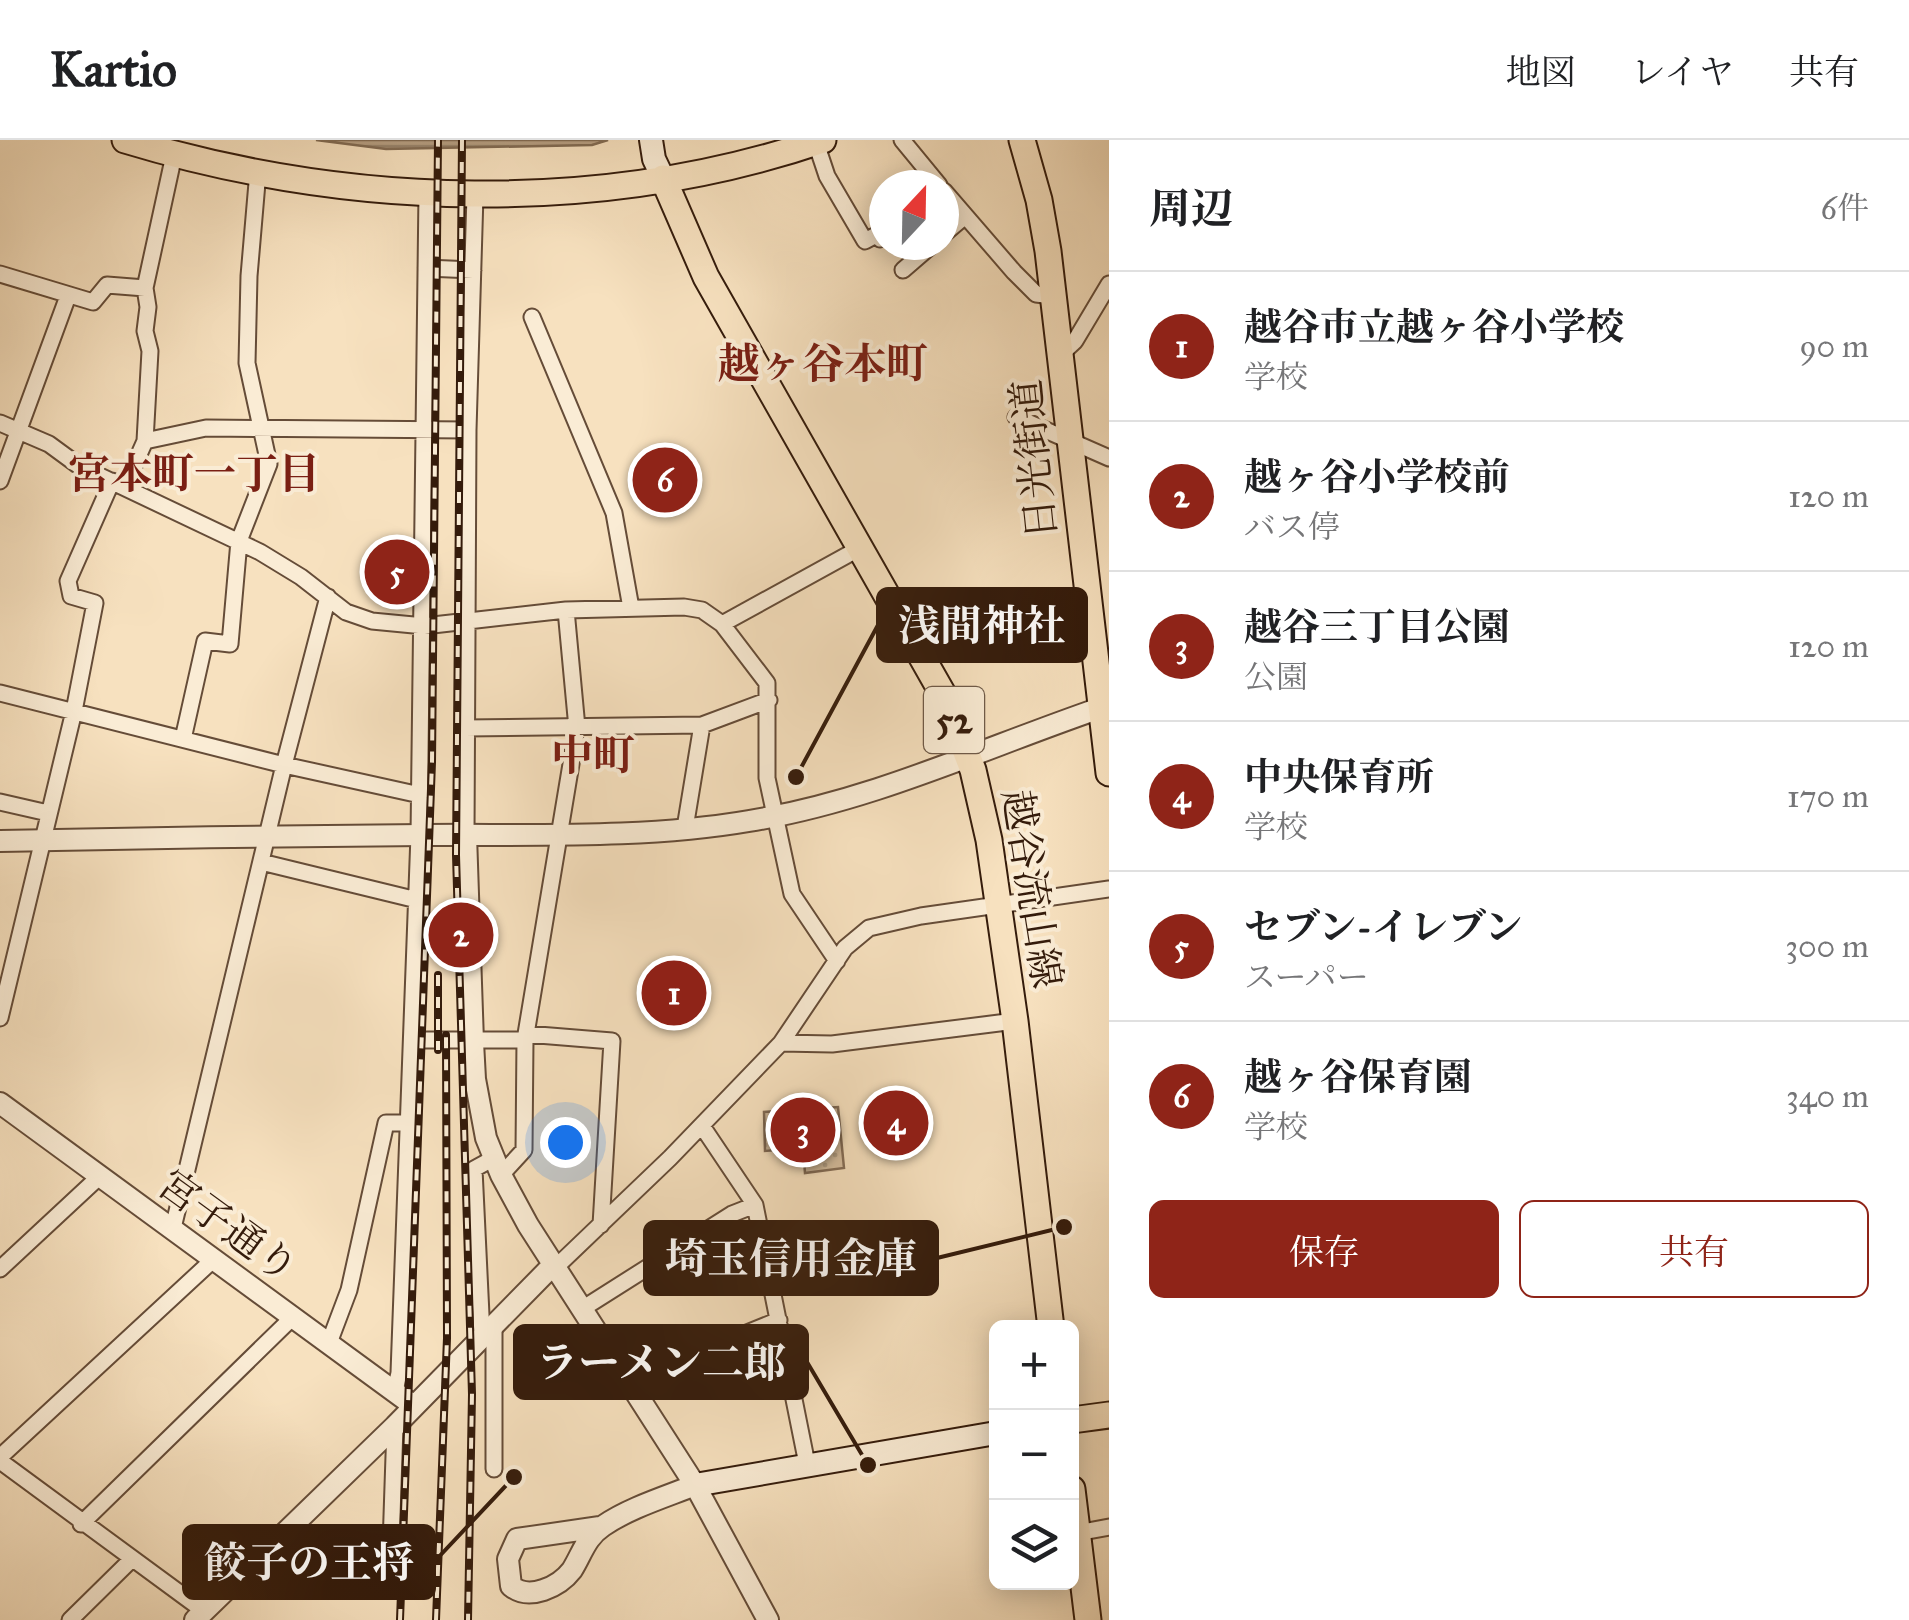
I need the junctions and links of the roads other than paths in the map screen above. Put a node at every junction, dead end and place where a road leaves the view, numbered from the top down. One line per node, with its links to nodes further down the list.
1 (125, 140): 6 (main road)
2 (902, 140): 7 (street)
3 (1022, 140): 24 (main road, 日光街道)
4 (819, 141): 9 (main road); 15 (street)
5 (651, 142): 9 (main road)
6 (174, 155): 8 (main road); 22 (street)
7 (927, 170)
8 (258, 171): 10 (main road); 29 (street)
9 (662, 178): 11 (main road); 39 (main road, 越谷流山線 / 52)
10 (427, 193): 11 (main road); 17 (street)
11 (475, 195): 18 (street)
12 (959, 209): 13 (street)
13 (965, 216): 14 (street); 24 (street)
14 (959, 221)
15 (869, 239)
16 (915, 260): 19 (street)
17 (426, 268): 18 (street); 32 (street)
18 (474, 270): 31 (street)
19 (903, 270)
20 (0, 274): 23 (street)
21 (1109, 284): 26 (street)
22 (145, 288): 23 (street); 34 (street)
23 (68, 296): 30 (street)
24 (1052, 296): 26 (main road, 日光街道)
25 (532, 317): 41 (street)
26 (1060, 356): 33 (main road, 日光街道)
27 (1016, 417): 33 (street)
28 (0, 424): 30 (street)
29 (262, 428): 32 (street); 34 (street); 38 (street)
30 (18, 429): 36 (street); 37 (street)
31 (468, 430): 32 (street); 43 (street)
32 (424, 431): 45 (street)
33 (1070, 441): 35 (street); 48 (main road, 日光街道)
34 (144, 442): 37 (street)
35 (1109, 458)
36 (0, 481)
37 (119, 484): 38 (street); 49 (street)
38 (239, 542): 40 (street); 53 (street)
39 (860, 548): 44 (street); 54 (main road, 越谷流山線 / 52)
40 (328, 597): 45 (street); 55 (street)
41 (631, 608): 42 (street); 44 (street)
42 (566, 610): 43 (street); 52 (street)
43 (466, 620): 45 (street); 51 (street)
44 (722, 624): 47 (street)
45 (424, 626): 57 (street)
46 (0, 693): 49 (street)
47 (770, 700): 50 (street); 60 (street)
48 (1105, 706): 54 (street); 56 (main road, 日光街道)
49 (74, 711): 53 (street); 59 (street)
50 (702, 725): 52 (street); 61 (street)
51 (466, 728): 52 (street); 64 (street)
52 (577, 728): 62 (street)
53 (183, 739): 55 (street)
54 (968, 755): 60 (street); 71 (main road, 越谷流山線 / 52)
55 (284, 765): 57 (street); 65 (street)
56 (1109, 773)
57 (420, 795): 63 (street)
58 (0, 802): 59 (street)
59 (48, 813): 67 (street)
60 (774, 817): 61 (street); 72 (street)
61 (685, 828): 62 (street)
62 (561, 832): 64 (street); 75 (street)
63 (419, 835): 64 (street); 65 (street); 70 (street)
64 (466, 835): 77 (street)
65 (268, 837): 67 (street); 68 (street)
66 (0, 840): 67 (street)
67 (43, 840): 73 (street)
68 (262, 862): 70 (street); 86 (street)
69 (1109, 889): 71 (street)
70 (417, 900): 76 (street)
71 (999, 904): 72 (street); 74 (main road, 越谷流山線 / 52)
72 (837, 961): 78 (street)
73 (0, 1018)
74 (1015, 1021): 78 (street); 93 (main road, 越谷流山線 / 52)
75 (525, 1037): 77 (street); 82 (street); 85 (street)
76 (412, 1040): 77 (street); 80 (street)
77 (472, 1042): 82 (street)
78 (781, 1043): 81 (street)
79 (0, 1103): 83 (street, 宮子通り)
80 (409, 1122): 95 (street); 97 (street)
81 (702, 1126): 84 (street); 85 (street)
82 (498, 1167): 88 (street); 94 (street)
83 (100, 1176): 86 (street, 宮子通り); 89 (street)
84 (755, 1205): 90 (street); 92 (street)
85 (601, 1225): 88 (street)
86 (173, 1228): 87 (street, 宮子通り)
87 (214, 1260): 91 (street, 宮子通り); 103 (street)
88 (554, 1267): 90 (street); 94 (street)
89 (0, 1270)
90 (582, 1310): 96 (street)
91 (293, 1317): 95 (street, 宮子通り); 107 (street)
92 (779, 1320): 96 (street); 104 (street)
93 (1050, 1320)
94 (488, 1330): 98 (street); 105 (street)
95 (329, 1343): 97 (street, 宮子通り)
96 (629, 1381): 106 (street)
97 (394, 1391): 98 (street, 宮子通り)
98 (414, 1406): 101 (street)
99 (1109, 1414): 100 (main road)
100 (1079, 1419)
101 (394, 1426): 110 (street); 110 (street)
102 (989, 1434): 104 (main road)
103 (0, 1459): 107 (street)
104 (807, 1464): 106 (main road)
105 (494, 1469)
106 (695, 1485): 108 (street); 118 (street)
107 (81, 1524): 115 (street)
108 (600, 1527): 111 (street); 114 (street)
109 (1109, 1527): 112 (street)
110 (288, 1528): 116 (street)
111 (554, 1532): 114 (street); 114 (street)
112 (1079, 1533)
113 (1079, 1542): 119 (main road)
114 (577, 1558)
115 (131, 1560): 116 (street); 117 (street)
116 (199, 1615)
117 (70, 1620)
118 (768, 1620)
119 (1088, 1620)

